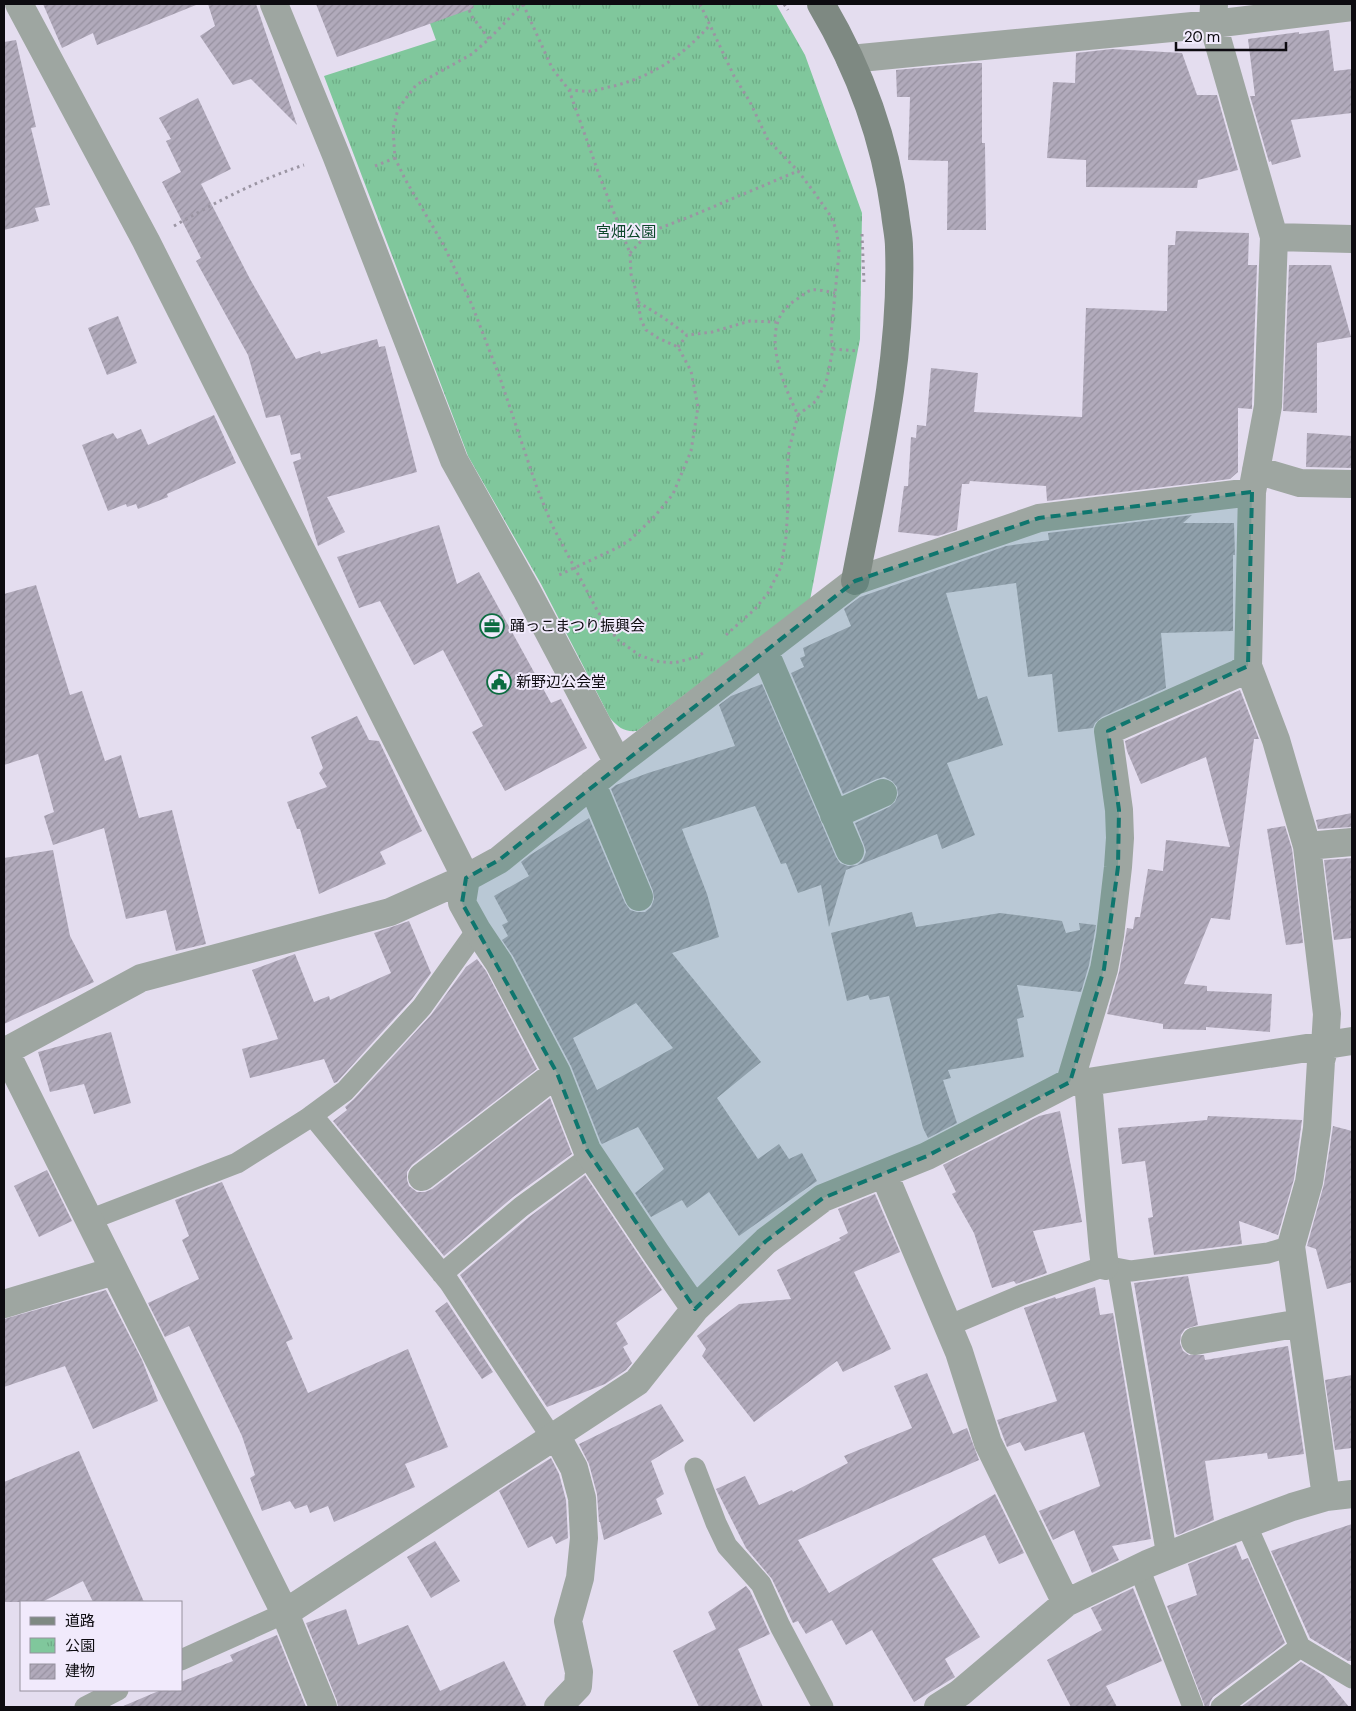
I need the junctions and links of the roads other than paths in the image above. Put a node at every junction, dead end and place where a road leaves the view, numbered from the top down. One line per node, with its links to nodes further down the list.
1 (19, 4): 21 (street)
2 (274, 4): 14 (street)
3 (821, 4): 6 (street)
4 (1352, 6): 5 (street)
5 (1213, 14): 6 (street); 7 (street)
6 (850, 59): 11 (street)
7 (1274, 237): 8 (street); 9 (street)
8 (1352, 239)
9 (1254, 481): 10 (street); 11 (street); 13 (street)
10 (1352, 484)
11 (854, 580): 12 (street)
12 (764, 650): 14 (street); 17 (street)
13 (1248, 666): 19 (street); 28 (street)
14 (618, 763): 15 (street)
15 (592, 784): 21 (street); 22 (street)
16 (883, 793): 17 (street)
17 (834, 815): 20 (street)
18 (1352, 842): 19 (street)
19 (1307, 846): 25 (street)
20 (850, 851)
21 (466, 878): 23 (street); 26 (street)
22 (639, 897)
23 (477, 930): 27 (street); 29 (lane)
24 (1352, 1041): 25 (street)
25 (1325, 1046): 28 (street); 34 (street)
26 (4, 1051): 33 (street)
27 (557, 1073): 30 (street); 32 (street)
28 (1079, 1082): 31 (street); 35 (street)
29 (312, 1115): 33 (lane); 37 (lane)
30 (592, 1155): 37 (lane); 39 (street)
31 (884, 1174): 39 (street); 41 (street)
32 (422, 1177)
33 (89, 1220): 36 (street)
34 (1291, 1246): 35 (lane); 40 (street)
35 (1112, 1268): 41 (lane); 47 (lane)
36 (114, 1271): 38 (street); 50 (street)
37 (442, 1274): 43 (lane)
38 (4, 1304)
39 (695, 1308): 43 (street)
40 (1302, 1323): 42 (street); 45 (street)
41 (948, 1326): 49 (street)
42 (1195, 1341)
43 (554, 1437): 50 (street); 58 (street)
44 (695, 1468): 59 (lane)
45 (1339, 1496): 46 (street)
46 (1246, 1524): 47 (street); 51 (lane)
47 (1167, 1556): 48 (street)
48 (1140, 1568): 49 (street); 60 (lane)
49 (1066, 1603): 55 (street)
50 (284, 1613): 52 (lane); 57 (street)
51 (1300, 1648): 53 (lane); 61 (lane)
52 (182, 1660)
53 (1352, 1678)
54 (116, 1691): 56 (lane)
55 (956, 1702)
56 (85, 1707)
57 (324, 1707)
58 (558, 1707)
59 (823, 1707)
60 (1193, 1707)
61 (1221, 1707)

